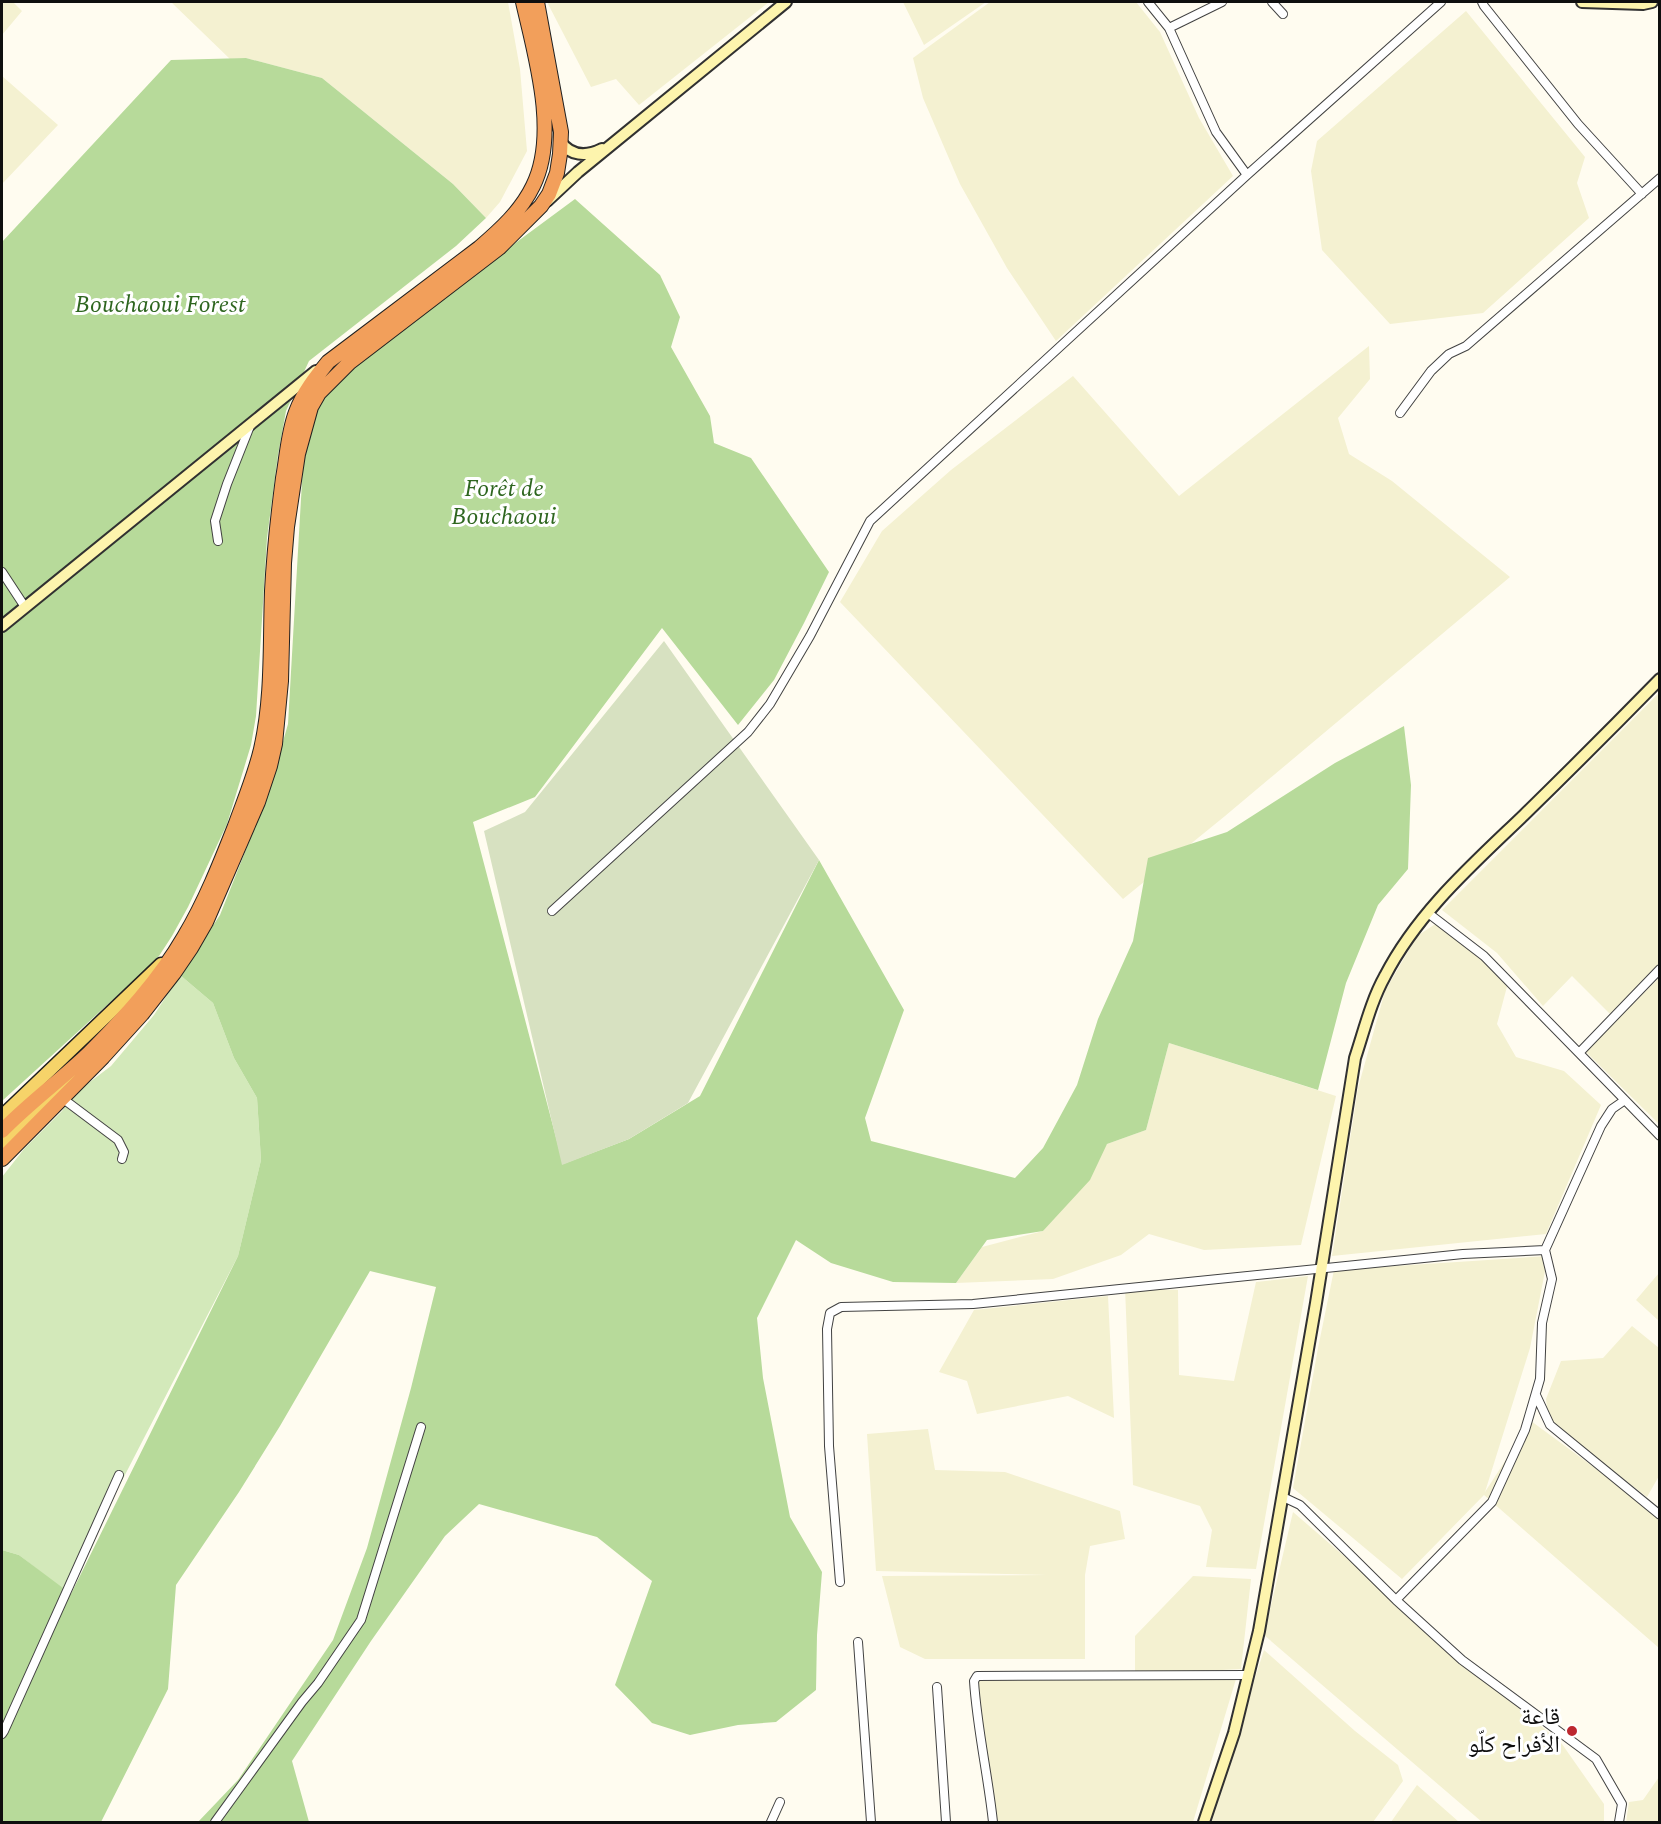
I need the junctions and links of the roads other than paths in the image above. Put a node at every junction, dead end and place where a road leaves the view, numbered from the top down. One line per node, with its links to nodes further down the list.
1 (523, 2): 19 (highway)
2 (537, 2): 14 (highway)
3 (786, 2): 13 (main road)
4 (1148, 2): 12 (street)
5 (1222, 2): 12 (street)
6 (1272, 2): 11 (street)
7 (1441, 2): 15 (street)
8 (1482, 2): 17 (street)
9 (1582, 2): 10 (main road)
10 (1652, 2)
11 (1282, 14)
12 (1169, 28): 15 (street)
13 (618, 140): 14 (main road); 18 (main road)
14 (560, 141): 18 (highway)
15 (1247, 175): 27 (street)
16 (1659, 178): 17 (street)
17 (1642, 194): 20 (street)
18 (541, 206): 31 (highway)
19 (328, 362): 21 (main road); 29 (highway)
20 (1400, 413)
21 (251, 424): 22 (street); 24 (main road)
22 (218, 541)
23 (2, 572): 24 (street)
24 (25, 607): 25 (main road)
25 (2, 626)
26 (1659, 679): 28 (main road)
27 (552, 911)
28 (1428, 913): 32 (street); 42 (main road)
29 (175, 951): 35 (main road); 36 (highway)
30 (1659, 969): 32 (street)
31 (123, 1034): 33 (highway); 38 (main road)
32 (1579, 1053): 34 (street)
33 (62, 1098): 39 (highway); 40 (street)
34 (1625, 1100): 37 (street); 41 (street)
35 (2, 1116)
36 (2, 1131)
37 (1659, 1136)
38 (2, 1144)
39 (2, 1159)
40 (122, 1159)
41 (1545, 1250): 42 (street); 43 (street)
42 (1322, 1267): 46 (main road); 48 (street)
43 (1536, 1395): 47 (street); 49 (street)
44 (421, 1427): 55 (street)
45 (119, 1475): 53 (street)
46 (1283, 1497): 49 (street); 51 (main road)
47 (1659, 1515)
48 (840, 1582)
49 (1396, 1600): 61 (street)
50 (858, 1642): 57 (street)
51 (1249, 1675): 59 (street); 60 (main road)
52 (937, 1687): 58 (street)
53 (2, 1734)
54 (780, 1802): 56 (street)
55 (215, 1822)
56 (771, 1822)
57 (871, 1822)
58 (946, 1822)
59 (993, 1822)
60 (1204, 1822)
61 (1619, 1822)

